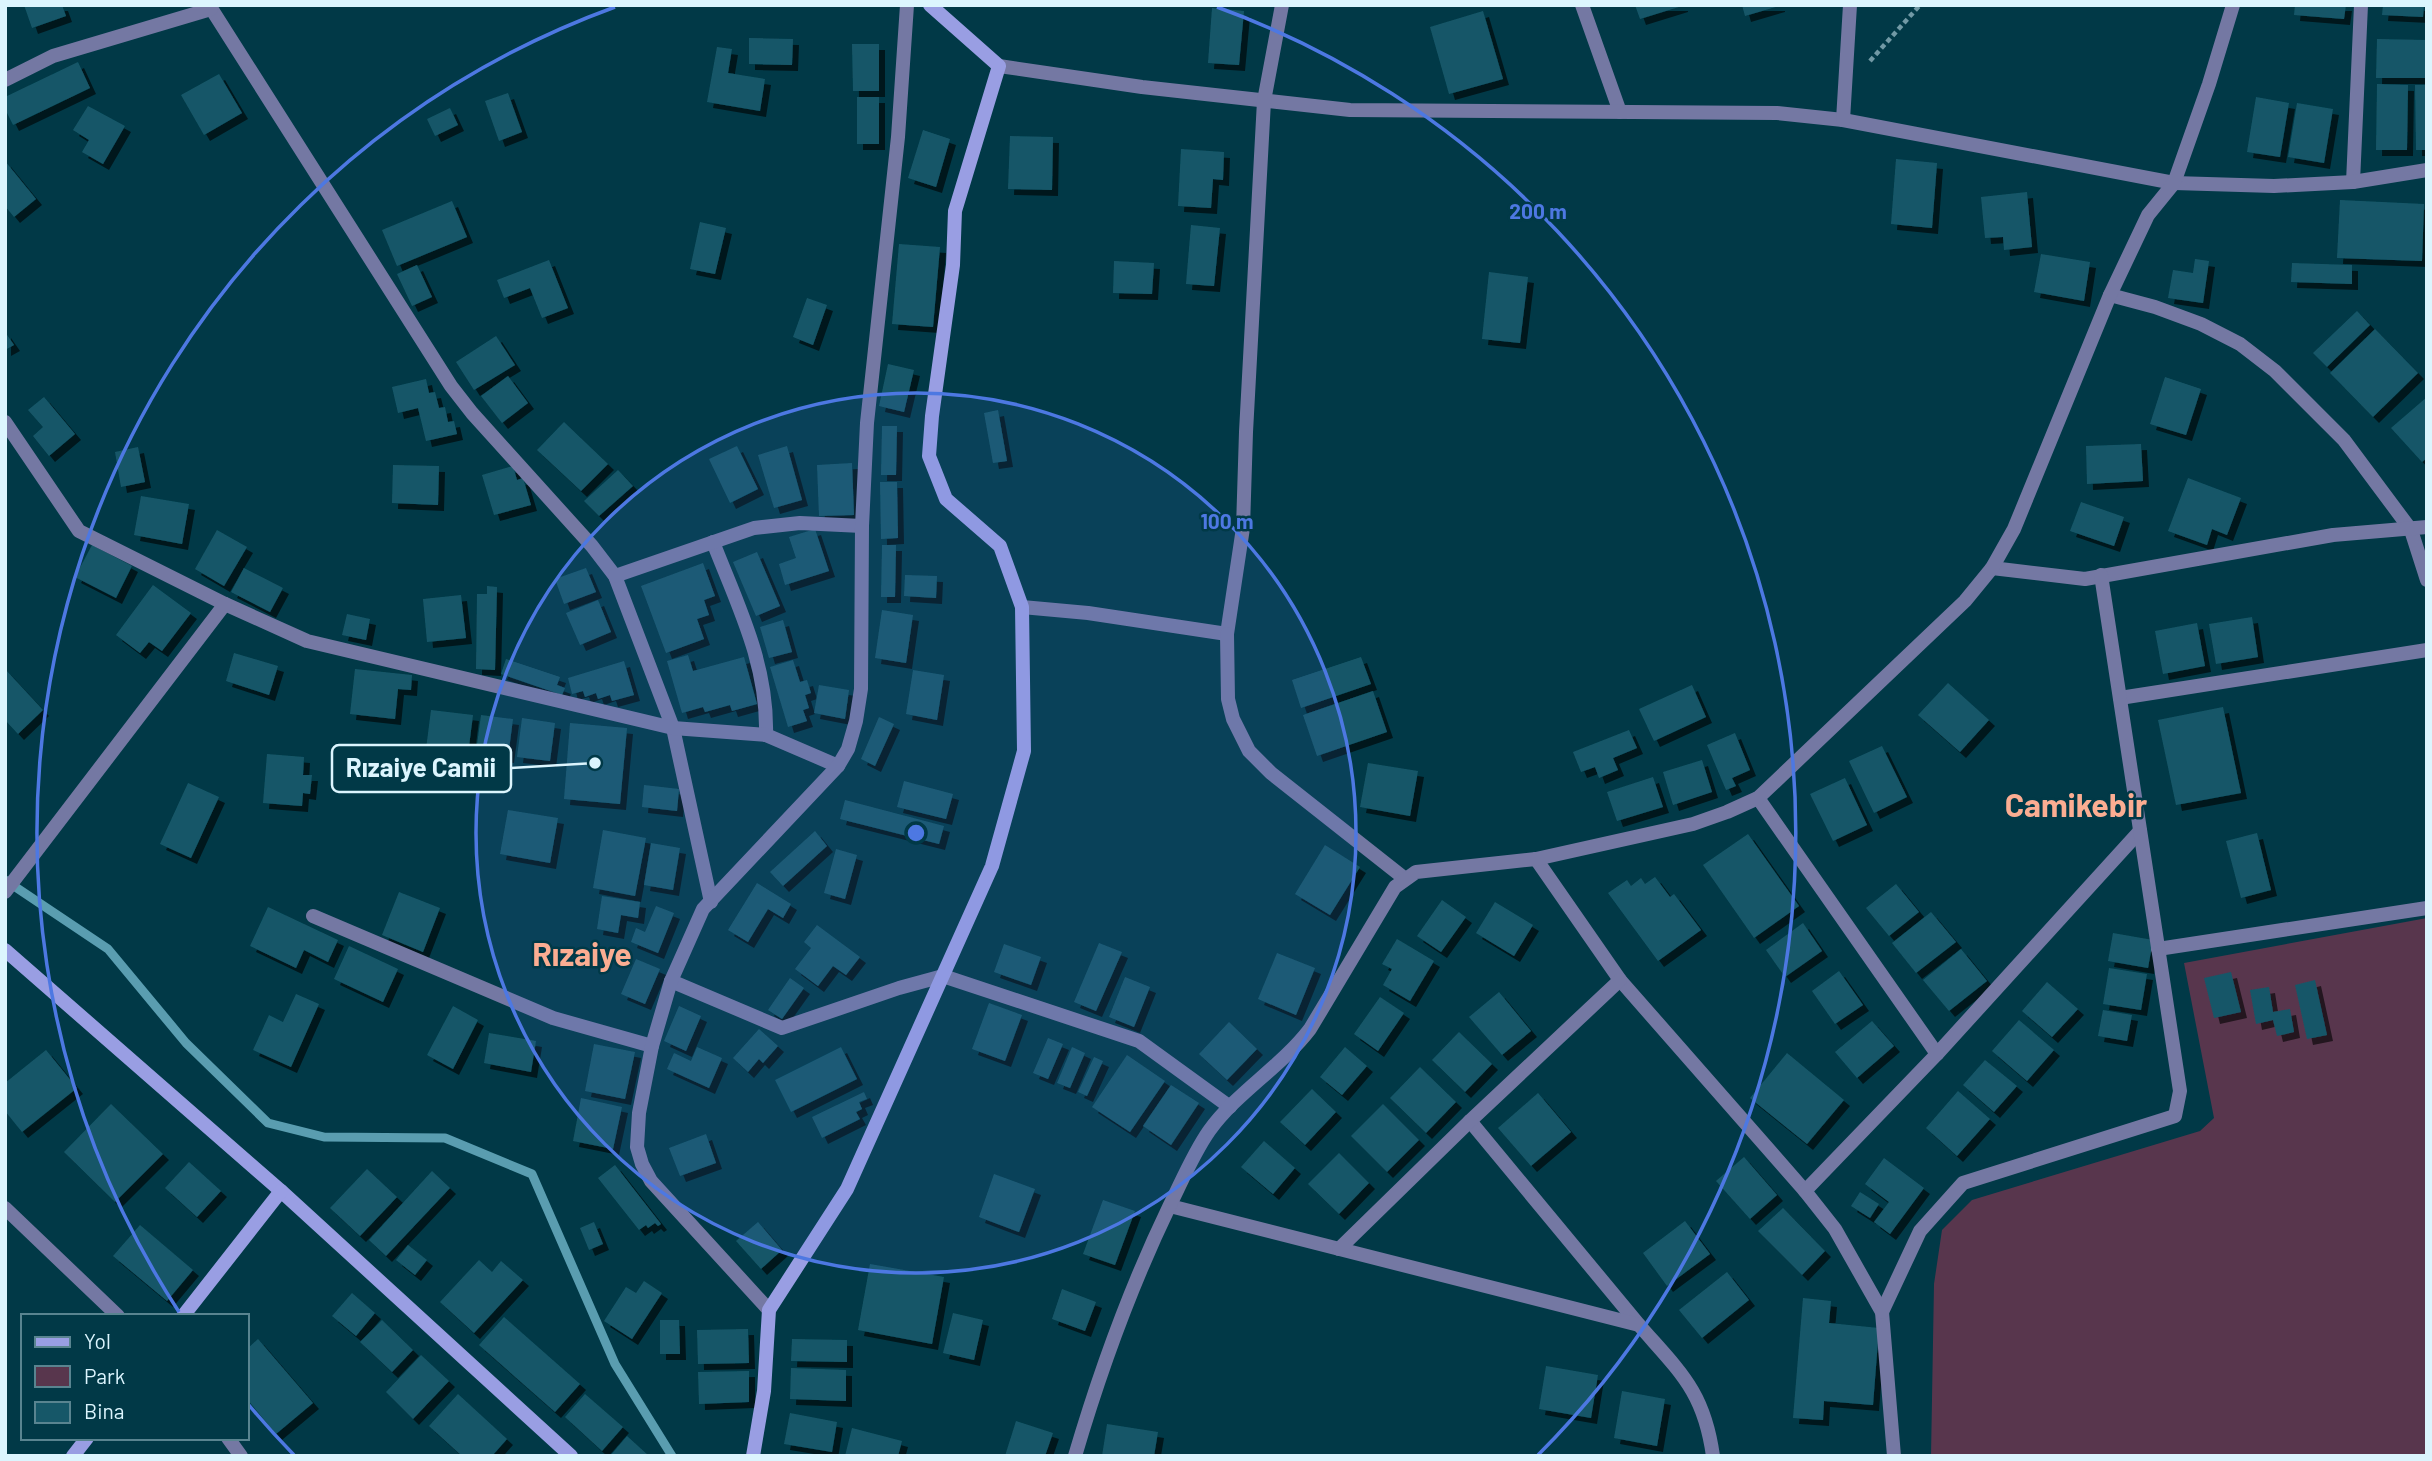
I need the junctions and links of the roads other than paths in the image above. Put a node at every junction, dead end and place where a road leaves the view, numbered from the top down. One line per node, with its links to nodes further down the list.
1 (907, 5): 19 (street)
2 (930, 5): 9 (street)
3 (1282, 5): 11 (street)
4 (1582, 5): 12 (street)
5 (1850, 5): 13 (street)
6 (2233, 5): 15 (street)
7 (2361, 5): 16 (street)
8 (210, 7): 10 (street); 25 (street)
9 (999, 66): 11 (street); 28 (street)
10 (5, 80)
11 (1265, 100): 12 (street); 29 (street)
12 (1620, 112): 13 (street)
13 (1843, 120): 15 (street)
14 (2427, 170): 16 (street)
15 (2174, 183): 16 (street); 17 (street)
16 (2353, 183)
17 (2110, 295): 21 (street); 23 (street)
18 (5, 422): 27 (street)
19 (862, 526): 22 (street); 34 (street)
20 (2427, 527): 21 (street)
21 (2411, 530): 24 (street); 26 (street)
22 (713, 542): 25 (street); 33 (street)
23 (1992, 568): 24 (street); 35 (street)
24 (2101, 575): 31 (street)
25 (615, 576): 32 (street)
26 (2427, 580)
27 (225, 604): 32 (street); 39 (street)
28 (1022, 607): 29 (street); 45 (street)
29 (1227, 635): 38 (street)
30 (2427, 650): 31 (street)
31 (2120, 698): 36 (street)
32 (673, 728): 33 (street); 40 (street)
33 (766, 735): 34 (street)
34 (838, 766): 40 (street)
35 (1758, 798): 37 (street); 49 (street)
36 (2140, 831): 43 (street); 49 (street)
37 (1536, 859): 38 (street); 46 (street)
38 (1405, 878): 50 (street)
39 (5, 892)
40 (712, 902): 47 (street)
41 (2427, 908): 43 (street)
42 (313, 916): 48 (street)
43 (2158, 949): 58 (street)
44 (5, 950): 52 (street)
45 (943, 975): 47 (street); 50 (street); 57 (street)
46 (1620, 980): 51 (street); 53 (street)
47 (671, 981): 48 (street)
48 (652, 1045): 57 (street)
49 (1937, 1054): 53 (street)
50 (1230, 1107): 54 (street)
51 (1470, 1121): 56 (street); 61 (street)
52 (281, 1191): 60 (street); 66 (street)
53 (1805, 1191): 58 (street)
54 (1170, 1206): 56 (street); 68 (street)
55 (5, 1208): 59 (street)
56 (1339, 1250): 61 (street)
57 (769, 1310): 67 (street)
58 (1882, 1312): 70 (street)
59 (116, 1314)
60 (185, 1314)
61 (1639, 1325): 69 (street)
62 (85, 1440): 64 (street)
63 (229, 1440): 65 (street)
64 (73, 1456)
65 (241, 1456)
66 (571, 1456)
67 (753, 1456)
68 (1075, 1456)
69 (1713, 1456)
70 (1894, 1456)

